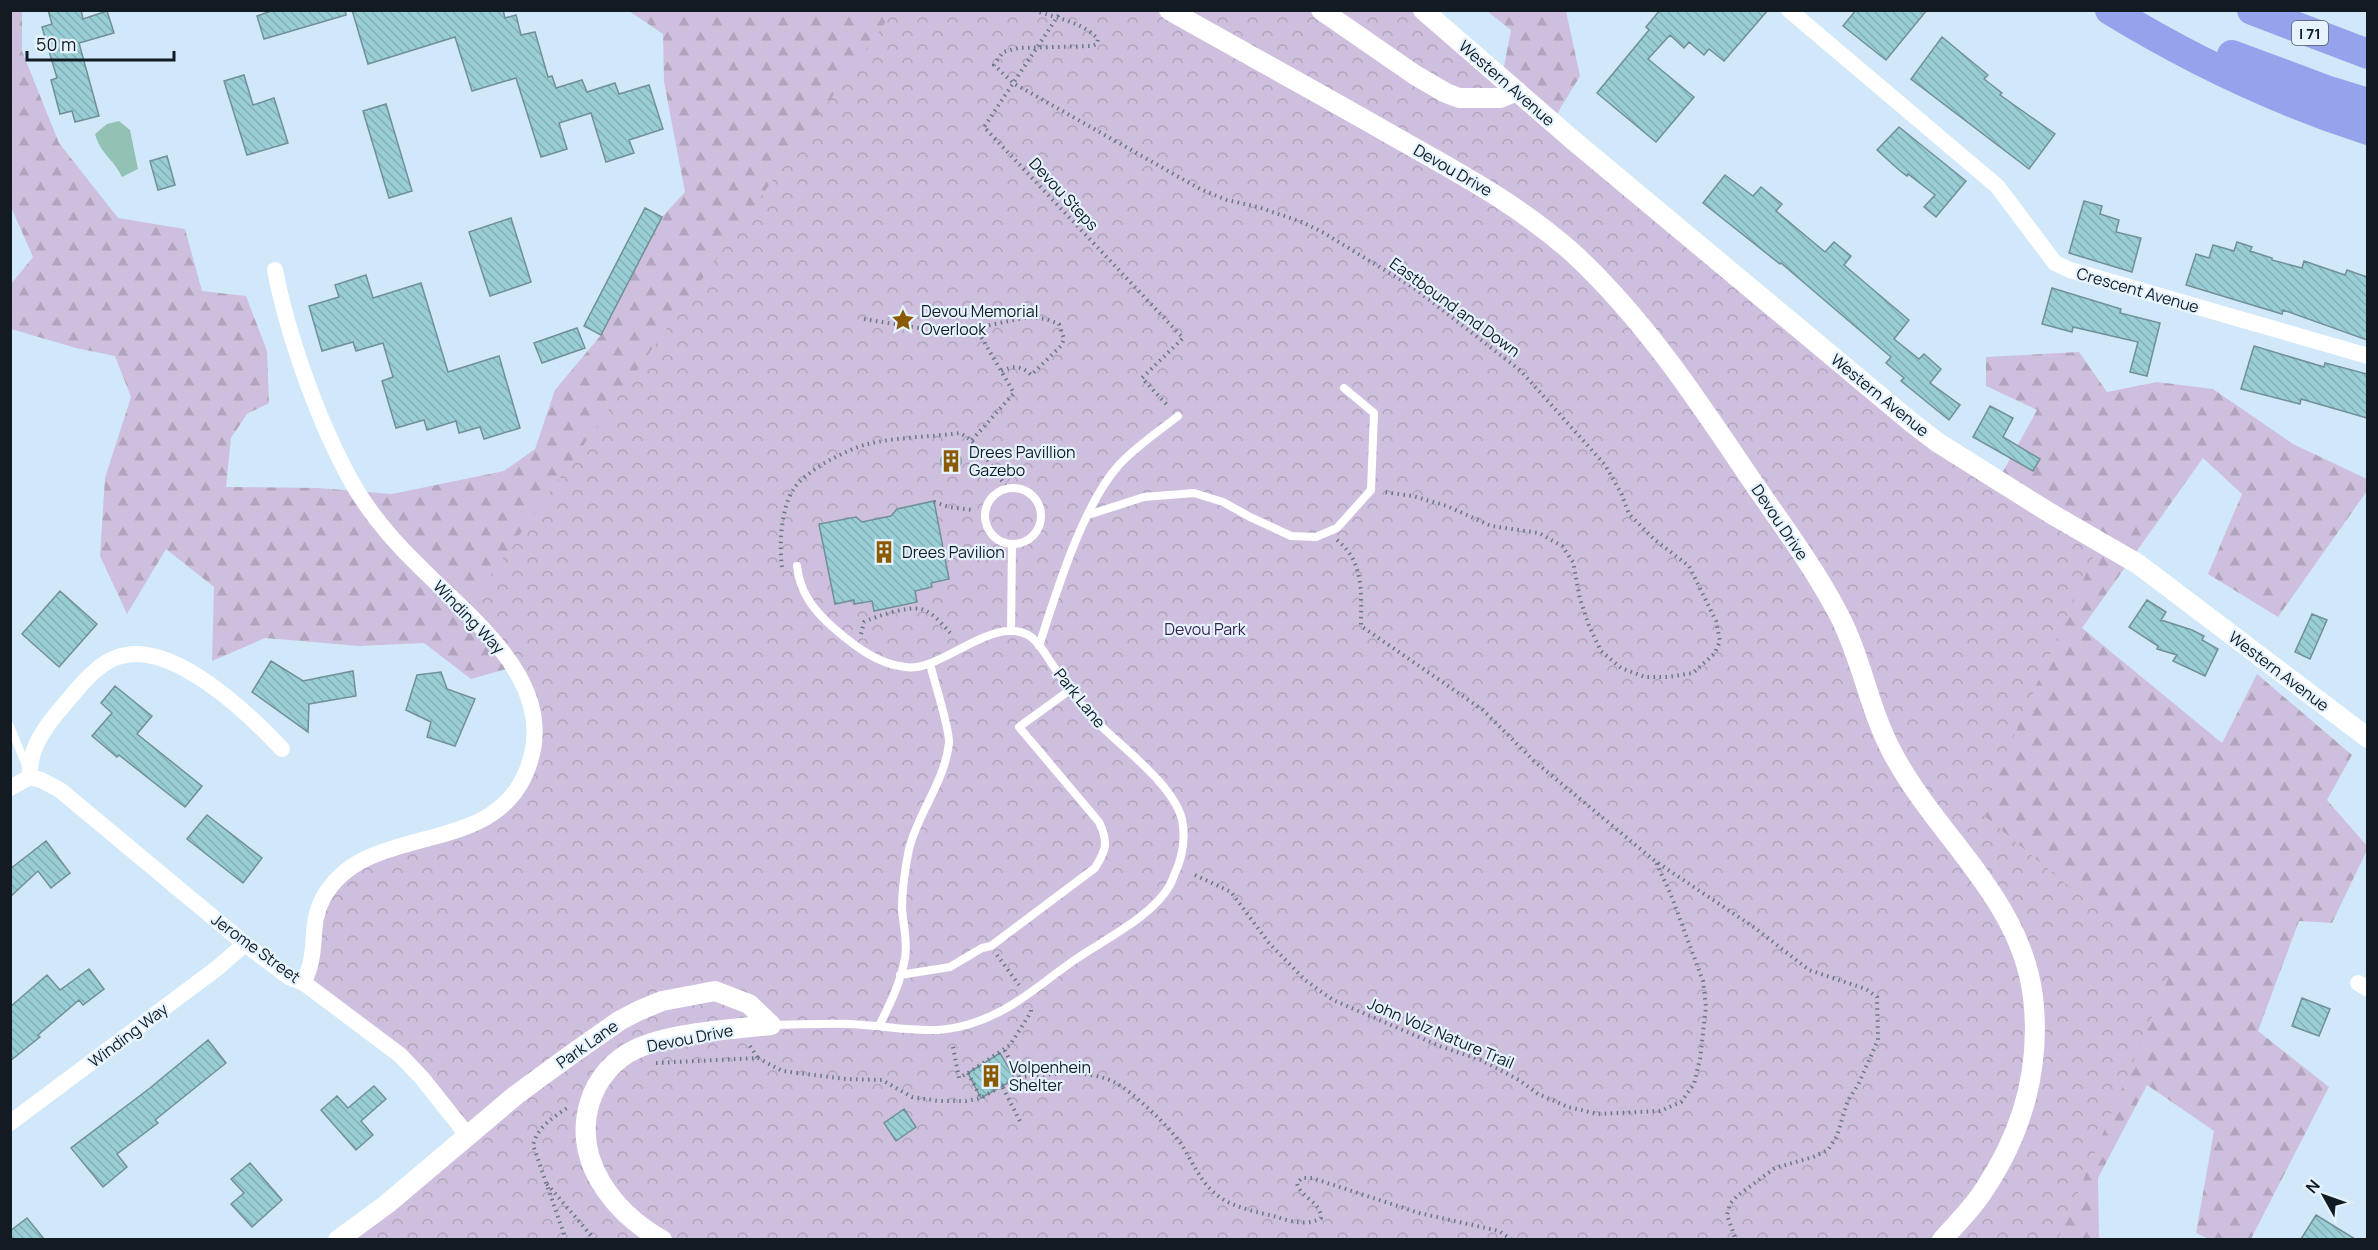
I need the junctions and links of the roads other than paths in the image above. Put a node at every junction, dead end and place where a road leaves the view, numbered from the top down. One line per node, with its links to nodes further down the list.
1 (1169, 10): 37 (street, Devou Drive)
2 (1321, 10): 9 (street)
3 (1423, 10): 9 (street, Western Avenue)
4 (1789, 10): 13 (street, Crescent Avenue)
5 (2110, 10): 11 (highway)
6 (2127, 10): 10 (highway)
7 (2252, 10): 8 (highway, I 71)
8 (2367, 54)
9 (1517, 91): 24 (street, Western Avenue)
10 (2367, 103)
11 (2367, 130)
12 (275, 270): 30 (street, Winding Way)
13 (2367, 356)
14 (1344, 388): 16 (lane)
15 (1178, 416): 16 (lane)
16 (1088, 515): 20 (lane)
17 (1012, 544): 17 (lane); 19 (lane)
18 (797, 566): 21 (lane)
19 (1011, 631): 20 (lane, Park Lane); 21 (lane)
20 (1039, 646): 22 (lane, Park Lane)
21 (930, 664): 29 (lane)
22 (1070, 690): 29 (lane); 32 (lane, Park Lane)
23 (10, 726): 26 (lane)
24 (2367, 738)
25 (282, 749): 26 (street)
26 (30, 777): 27 (street); 28 (street, Jerome Street)
27 (10, 788)
28 (245, 944): 30 (street, Jerome Street); 33 (street, Winding Way)
29 (900, 975): 32 (lane)
30 (304, 983): 34 (street, Jerome Street)
31 (771, 1025): 32 (lane, Park Lane); 34 (street, Park Lane); 36 (street, Devou Drive)
32 (879, 1026)
33 (10, 1123)
34 (468, 1136): 35 (street, Park Lane)
35 (338, 1239)
36 (662, 1239)
37 (1942, 1239)

